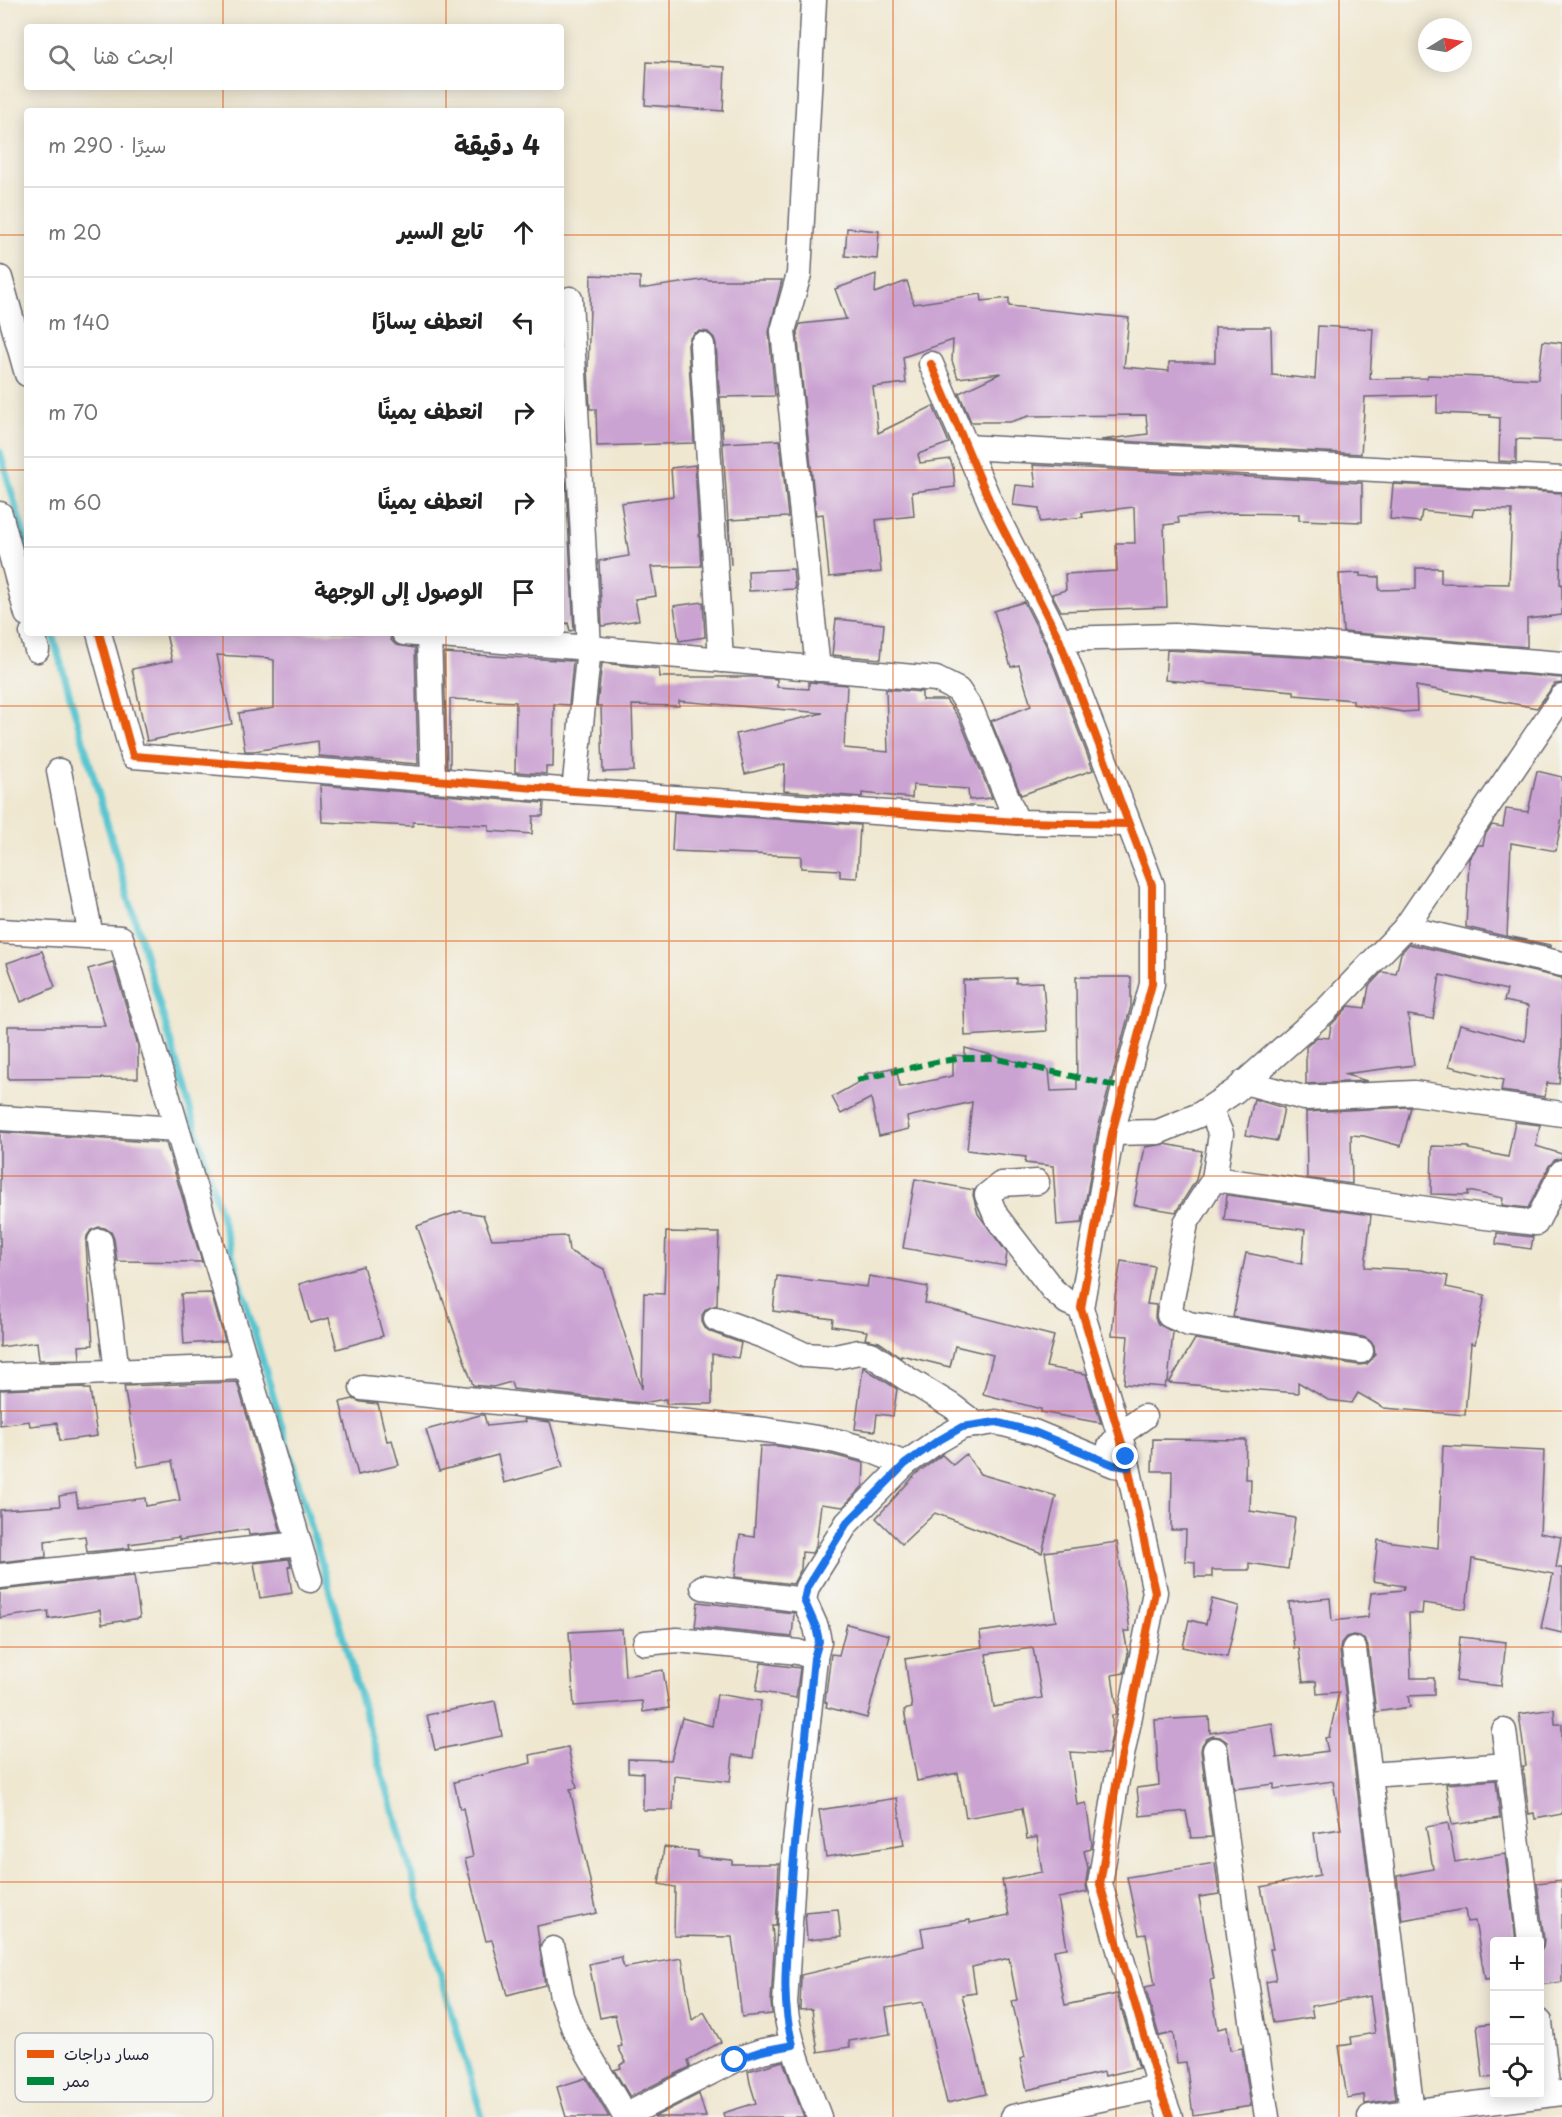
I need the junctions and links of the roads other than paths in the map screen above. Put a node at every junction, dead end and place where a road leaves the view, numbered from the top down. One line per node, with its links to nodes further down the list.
1 (814, 0): 20 (street)
2 (0, 278): 4 (street)
3 (570, 299): 17 (street)
4 (21, 329): 6 (street)
5 (702, 345): 18 (street)
6 (24, 352)
7 (932, 364): 8 (street)
8 (966, 447): 9 (street); 16 (street)
9 (1562, 479)
10 (0, 514): 11 (street)
11 (7, 566): 12 (street)
12 (24, 607)
13 (100, 636): 23 (street)
14 (429, 636): 23 (street)
15 (452, 636): 17 (street)
16 (1059, 639): 19 (street); 26 (street)
17 (589, 648): 18 (street); 24 (street)
18 (721, 660): 20 (street)
19 (1562, 664)
20 (818, 669): 25 (street)
21 (1562, 697): 27 (street)
22 (59, 771): 29 (street)
23 (434, 780): 24 (street)
24 (574, 791): 25 (street)
25 (1017, 822): 26 (street)
26 (1128, 824): 36 (street)
27 (1406, 928): 30 (street); 31 (street)
28 (0, 931): 29 (street)
29 (91, 936): 35 (street)
30 (1562, 964)
31 (1244, 1082): 32 (street); 33 (street)
32 (1210, 1108): 36 (street); 38 (street)
33 (1562, 1114)
34 (0, 1118): 35 (street)
35 (177, 1129): 44 (street)
36 (1112, 1133): 41 (street)
37 (1562, 1172): 38 (street)
38 (1214, 1179): 43 (street)
39 (1037, 1182): 41 (street)
40 (100, 1241): 45 (street)
41 (1081, 1308): 50 (street)
42 (716, 1320): 49 (street)
43 (1361, 1351)
44 (247, 1367): 45 (street); 54 (street)
45 (117, 1371): 46 (street)
46 (0, 1376)
47 (362, 1388): 52 (street)
48 (1144, 1417): 50 (street)
49 (977, 1425): 51 (street); 52 (street)
50 (1119, 1435): 51 (street); 53 (street)
51 (1101, 1458): 53 (street)
52 (905, 1464): 58 (street)
53 (1128, 1467): 70 (street)
54 (299, 1544): 55 (street); 56 (street)
55 (0, 1576)
56 (310, 1580)
57 (703, 1587): 58 (street)
58 (804, 1600): 61 (street)
59 (645, 1643): 61 (street)
60 (1354, 1649): 65 (street)
61 (814, 1658): 69 (street)
62 (1504, 1731): 64 (street)
63 (1215, 1750): 77 (street)
64 (1508, 1765): 65 (street); 66 (street)
65 (1370, 1775): 72 (street)
66 (1530, 1937)
67 (553, 1949): 73 (street)
68 (1544, 2044): 71 (street)
69 (793, 2045): 73 (street); 74 (street)
70 (1159, 2087): 75 (street); 76 (street)
71 (1555, 2094): 72 (street)
72 (1412, 2112): 78 (street)
73 (624, 2116)
74 (819, 2117)
75 (1013, 2117)
76 (1170, 2117)
77 (1267, 2117)
78 (1370, 2117)

